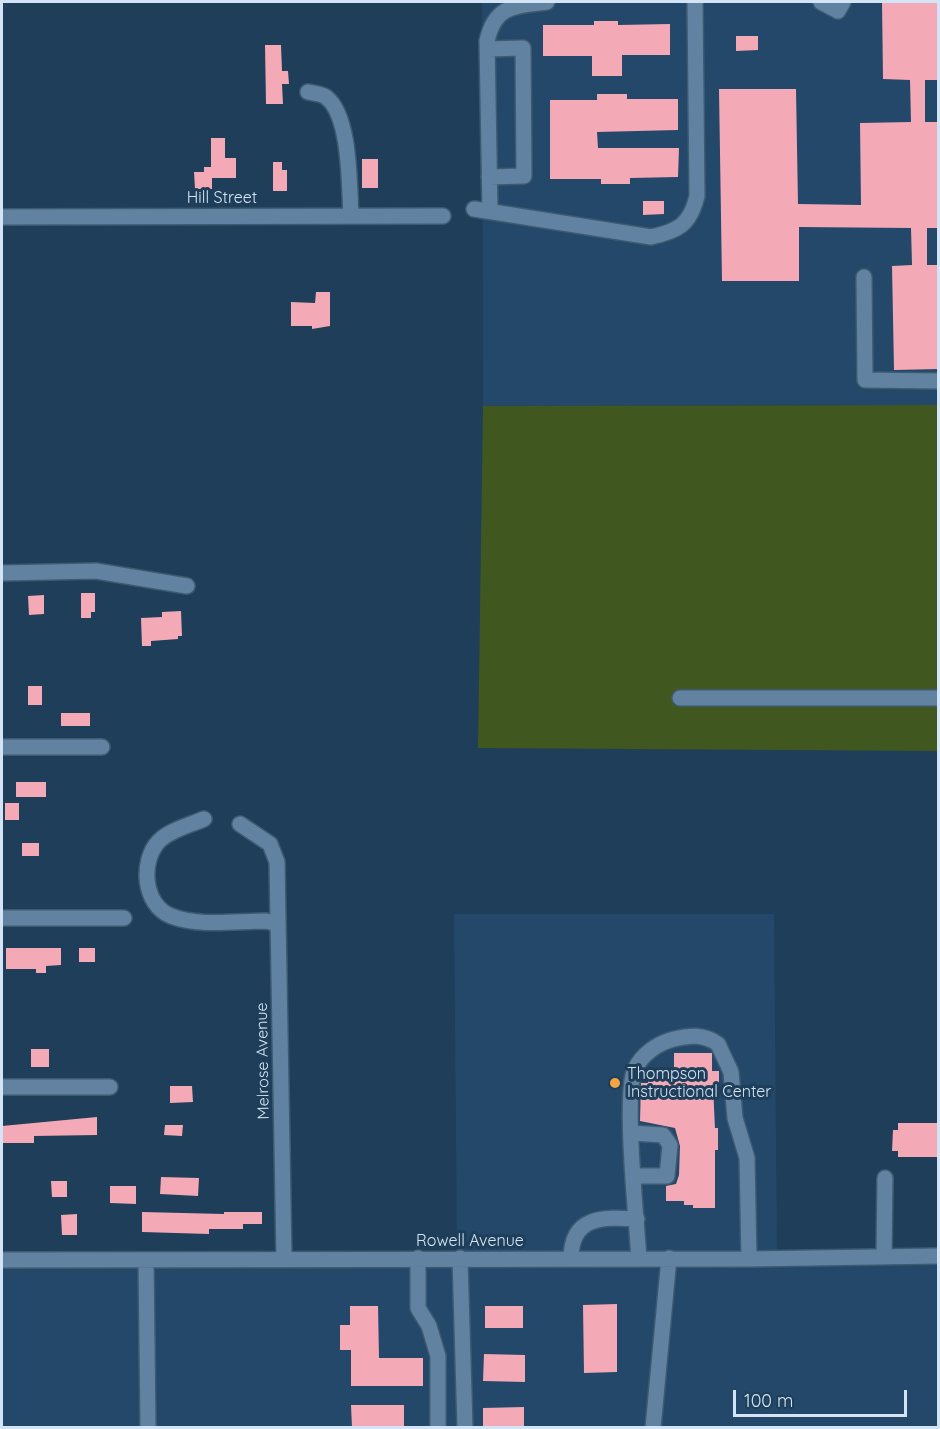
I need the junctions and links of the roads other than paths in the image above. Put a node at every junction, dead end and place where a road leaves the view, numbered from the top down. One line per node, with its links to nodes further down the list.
1 (547, 2): 5 (street)
2 (821, 2): 3 (street)
3 (843, 2)
4 (691, 4): 9 (street)
5 (488, 49): 7 (street); 7 (street)
6 (308, 92): 10 (street)
7 (489, 177): 9 (street)
8 (474, 209): 9 (street)
9 (490, 211)
10 (351, 216): 11 (street, Hill Street); 12 (street, Hill Street)
11 (443, 216)
12 (2, 217)
13 (864, 277): 14 (street)
14 (939, 381)
15 (2, 573): 16 (street)
16 (187, 586)
17 (680, 698): 18 (street)
18 (939, 698)
19 (2, 747): 20 (street)
20 (102, 747)
21 (204, 819): 25 (street)
22 (240, 824): 25 (street, Melrose Avenue)
23 (2, 918): 24 (street)
24 (124, 918)
25 (278, 924): 37 (street, Melrose Avenue)
26 (110, 1087): 27 (street)
27 (2, 1088)
28 (631, 1133): 29 (street); 29 (street); 40 (street)
29 (634, 1176): 31 (street)
30 (885, 1178): 32 (street)
31 (637, 1219): 38 (street); 39 (street)
32 (884, 1256): 33 (street, Rowell Avenue); 40 (street, Rowell Avenue)
33 (939, 1256)
34 (418, 1258): 35 (street, Rowell Avenue); 37 (street, Rowell Avenue); 44 (street)
35 (460, 1258): 38 (street, Rowell Avenue); 45 (street)
36 (669, 1258): 39 (street, Rowell Avenue); 40 (street, Rowell Avenue); 46 (street)
37 (284, 1259): 42 (street, Rowell Avenue)
38 (571, 1259): 39 (street, Rowell Avenue)
39 (639, 1259)
40 (749, 1259)
41 (2, 1260): 42 (street, Rowell Avenue)
42 (146, 1260): 43 (street)
43 (148, 1428)
44 (438, 1428)
45 (465, 1428)
46 (653, 1428)

